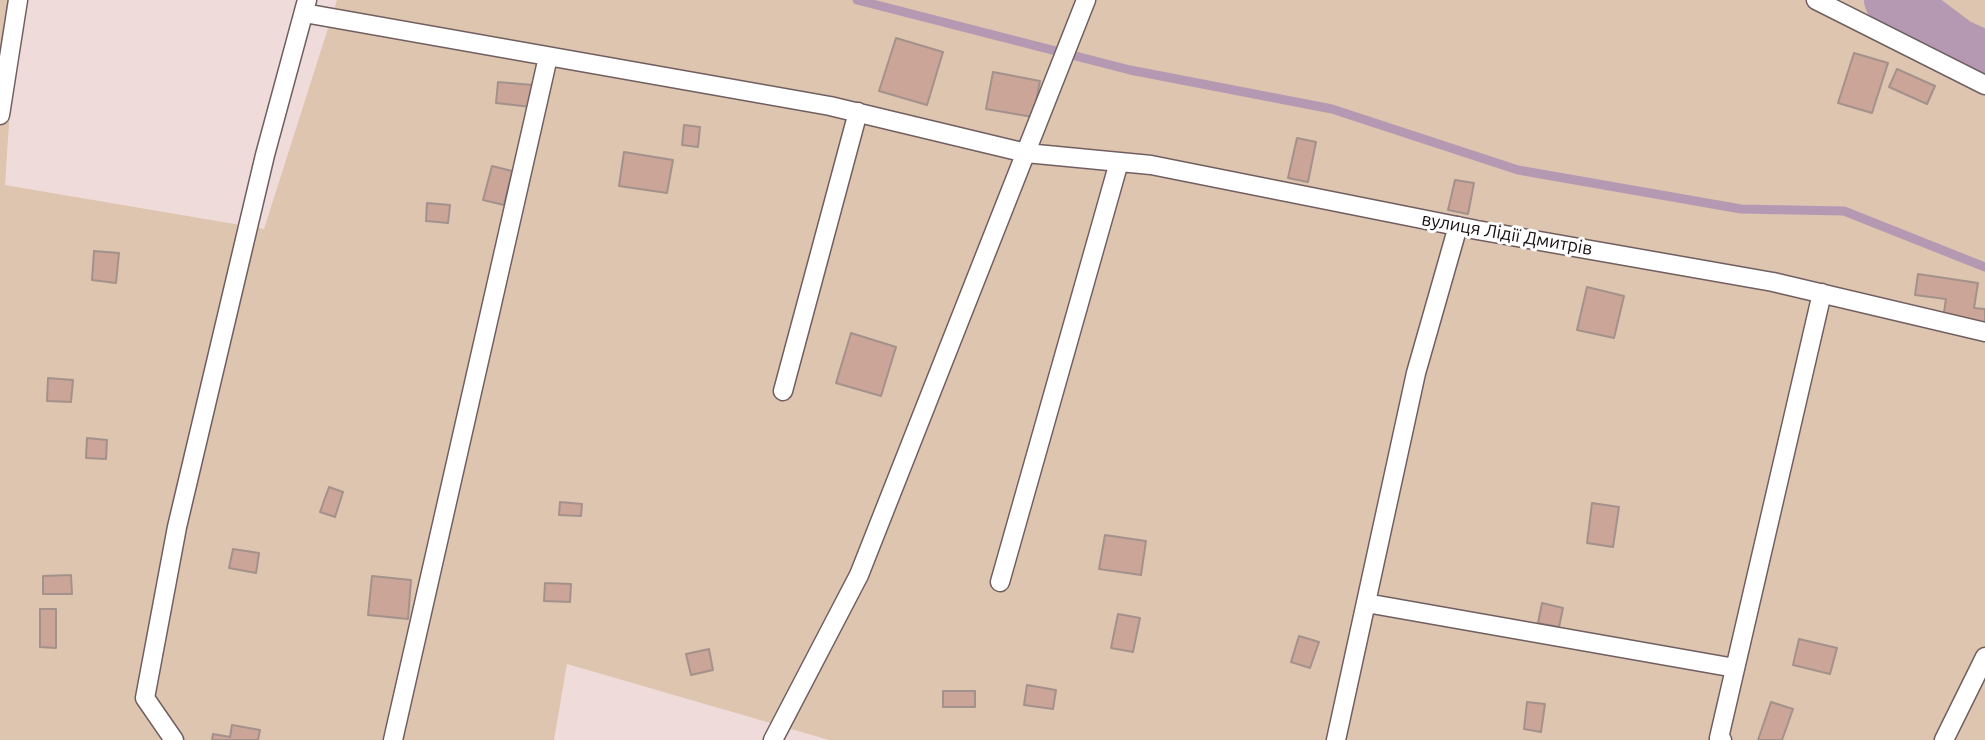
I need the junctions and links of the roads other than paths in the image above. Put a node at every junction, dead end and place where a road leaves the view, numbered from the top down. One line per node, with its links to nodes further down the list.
1 (18, 0): 8 (lane)
2 (1086, 0): 9 (lane)
3 (1816, 0): 6 (lane)
4 (305, 6): 5 (lane, вулиця Лідії Дмитрів); 19 (lane)
5 (548, 57): 7 (lane, вулиця Лідії Дмитрів); 20 (lane)
6 (1985, 85)
7 (858, 112): 9 (lane, вулиця Лідії Дмитрів); 14 (lane)
8 (0, 114)
9 (1026, 153): 10 (lane, вулиця Лідії Дмитрів); 21 (lane)
10 (1119, 162): 11 (lane, вулиця Лідії Дмитрів); 15 (lane)
11 (1458, 226): 12 (lane, вулиця Лідії Дмитрів); 16 (lane)
12 (1822, 293): 13 (lane, вулиця Лідії Дмитрів); 18 (lane)
13 (1985, 332)
14 (783, 391)
15 (1000, 582)
16 (1366, 603): 18 (lane); 22 (lane)
17 (1985, 657): 24 (lane)
18 (1735, 668): 23 (lane)
19 (174, 740)
20 (393, 740)
21 (773, 740)
22 (1336, 740)
23 (1722, 740)
24 (1944, 740)

